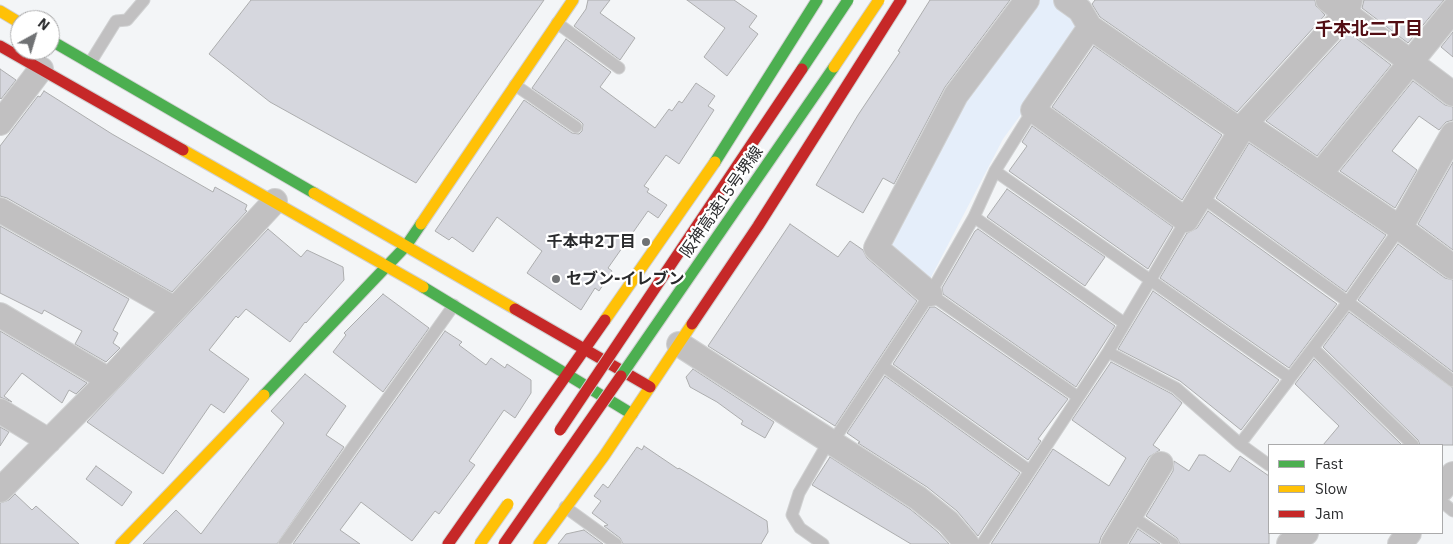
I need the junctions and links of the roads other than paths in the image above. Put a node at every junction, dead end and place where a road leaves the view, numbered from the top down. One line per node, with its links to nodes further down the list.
1 (144, 0): 15 (lane)
2 (573, 0): 11 (main road)
3 (818, 0): 45 (main road)
4 (848, 0): 56 (main road, 阪神高速15号堺線, bridge)
5 (879, 0): 78 (main road, 阪神高速15号堺線, bridge)
6 (901, 0): 43 (main road)
7 (1026, 0): 37 (street)
8 (1342, 4): 14 (street); 22 (street)
9 (1080, 9): 20 (street); 22 (street)
10 (1453, 10): 14 (street)
11 (557, 23): 16 (lane); 18 (main road)
12 (0, 46): 17 (main road)
13 (60, 46): 15 (main road)
14 (1412, 62): 19 (street); 26 (street)
15 (90, 63): 33 (main road)
16 (619, 68)
17 (41, 69): 21 (street); 28 (main road)
18 (515, 85): 23 (lane); 33 (main road)
19 (1453, 94)
20 (1033, 110): 25 (lane); 31 (street)
21 (0, 123)
22 (1243, 127): 26 (street); 27 (street)
23 (576, 128)
24 (1453, 134): 32 (street)
25 (995, 171): 30 (lane); 36 (lane)
26 (1320, 174): 32 (street)
27 (1200, 196): 31 (street); 38 (lane)
28 (275, 202): 34 (main road); 40 (street)
29 (0, 210): 40 (street)
30 (974, 217): 37 (lane); 42 (lane)
31 (1186, 220): 36 (lane)
32 (1400, 228): 35 (street); 38 (lane)
33 (406, 246): 34 (main road); 45 (main road)
34 (388, 266): 39 (main road); 74 (main road)
35 (1453, 267)
36 (1150, 282): 42 (lane); 49 (lane)
37 (930, 294): 47 (lane); 53 (lane)
38 (1348, 302): 44 (lane); 51 (lane)
39 (454, 305): 48 (main road); 75 (lane)
40 (175, 309): 50 (street)
41 (0, 316): 50 (street)
42 (1124, 323): 46 (lane)
43 (679, 344): 52 (main road); 58 (street)
44 (1313, 348): 49 (lane); 60 (lane)
45 (584, 349): 48 (main road); 52 (main road)
46 (1108, 352): 53 (lane); 59 (lane)
47 (883, 366): 58 (lane); 63 (lane)
48 (568, 374): 55 (main road); 76 (main road)
49 (1290, 378): 59 (lane)
50 (109, 380): 57 (street)
51 (1453, 381)
52 (650, 387): 55 (main road)
53 (1078, 397): 63 (lane)
54 (0, 411): 57 (street)
55 (632, 414): 69 (main road)
56 (554, 439)
57 (49, 441): 66 (street)
58 (831, 442): 81 (lane); 82 (street)
59 (1240, 444): 62 (lane)
60 (1412, 444)
61 (1161, 464): 71 (street)
62 (1268, 465)
63 (1030, 471): 83 (lane)
64 (1453, 474): 65 (street)
65 (1443, 488)
66 (0, 490)
67 (515, 496): 77 (main road, bridge)
68 (1443, 503): 70 (lane)
69 (564, 507): 79 (main road); 80 (lane)
70 (1453, 511)
71 (1130, 515): 84 (street); 85 (lane)
72 (1304, 534): 86 (street)
73 (1408, 534): 87 (street)
74 (121, 544)
75 (284, 544)
76 (448, 544)
77 (480, 544)
78 (504, 544)
79 (539, 544)
80 (616, 544)
81 (823, 544)
82 (967, 544)
83 (982, 544)
84 (1113, 544)
85 (1173, 544)
86 (1288, 544)
87 (1400, 544)

